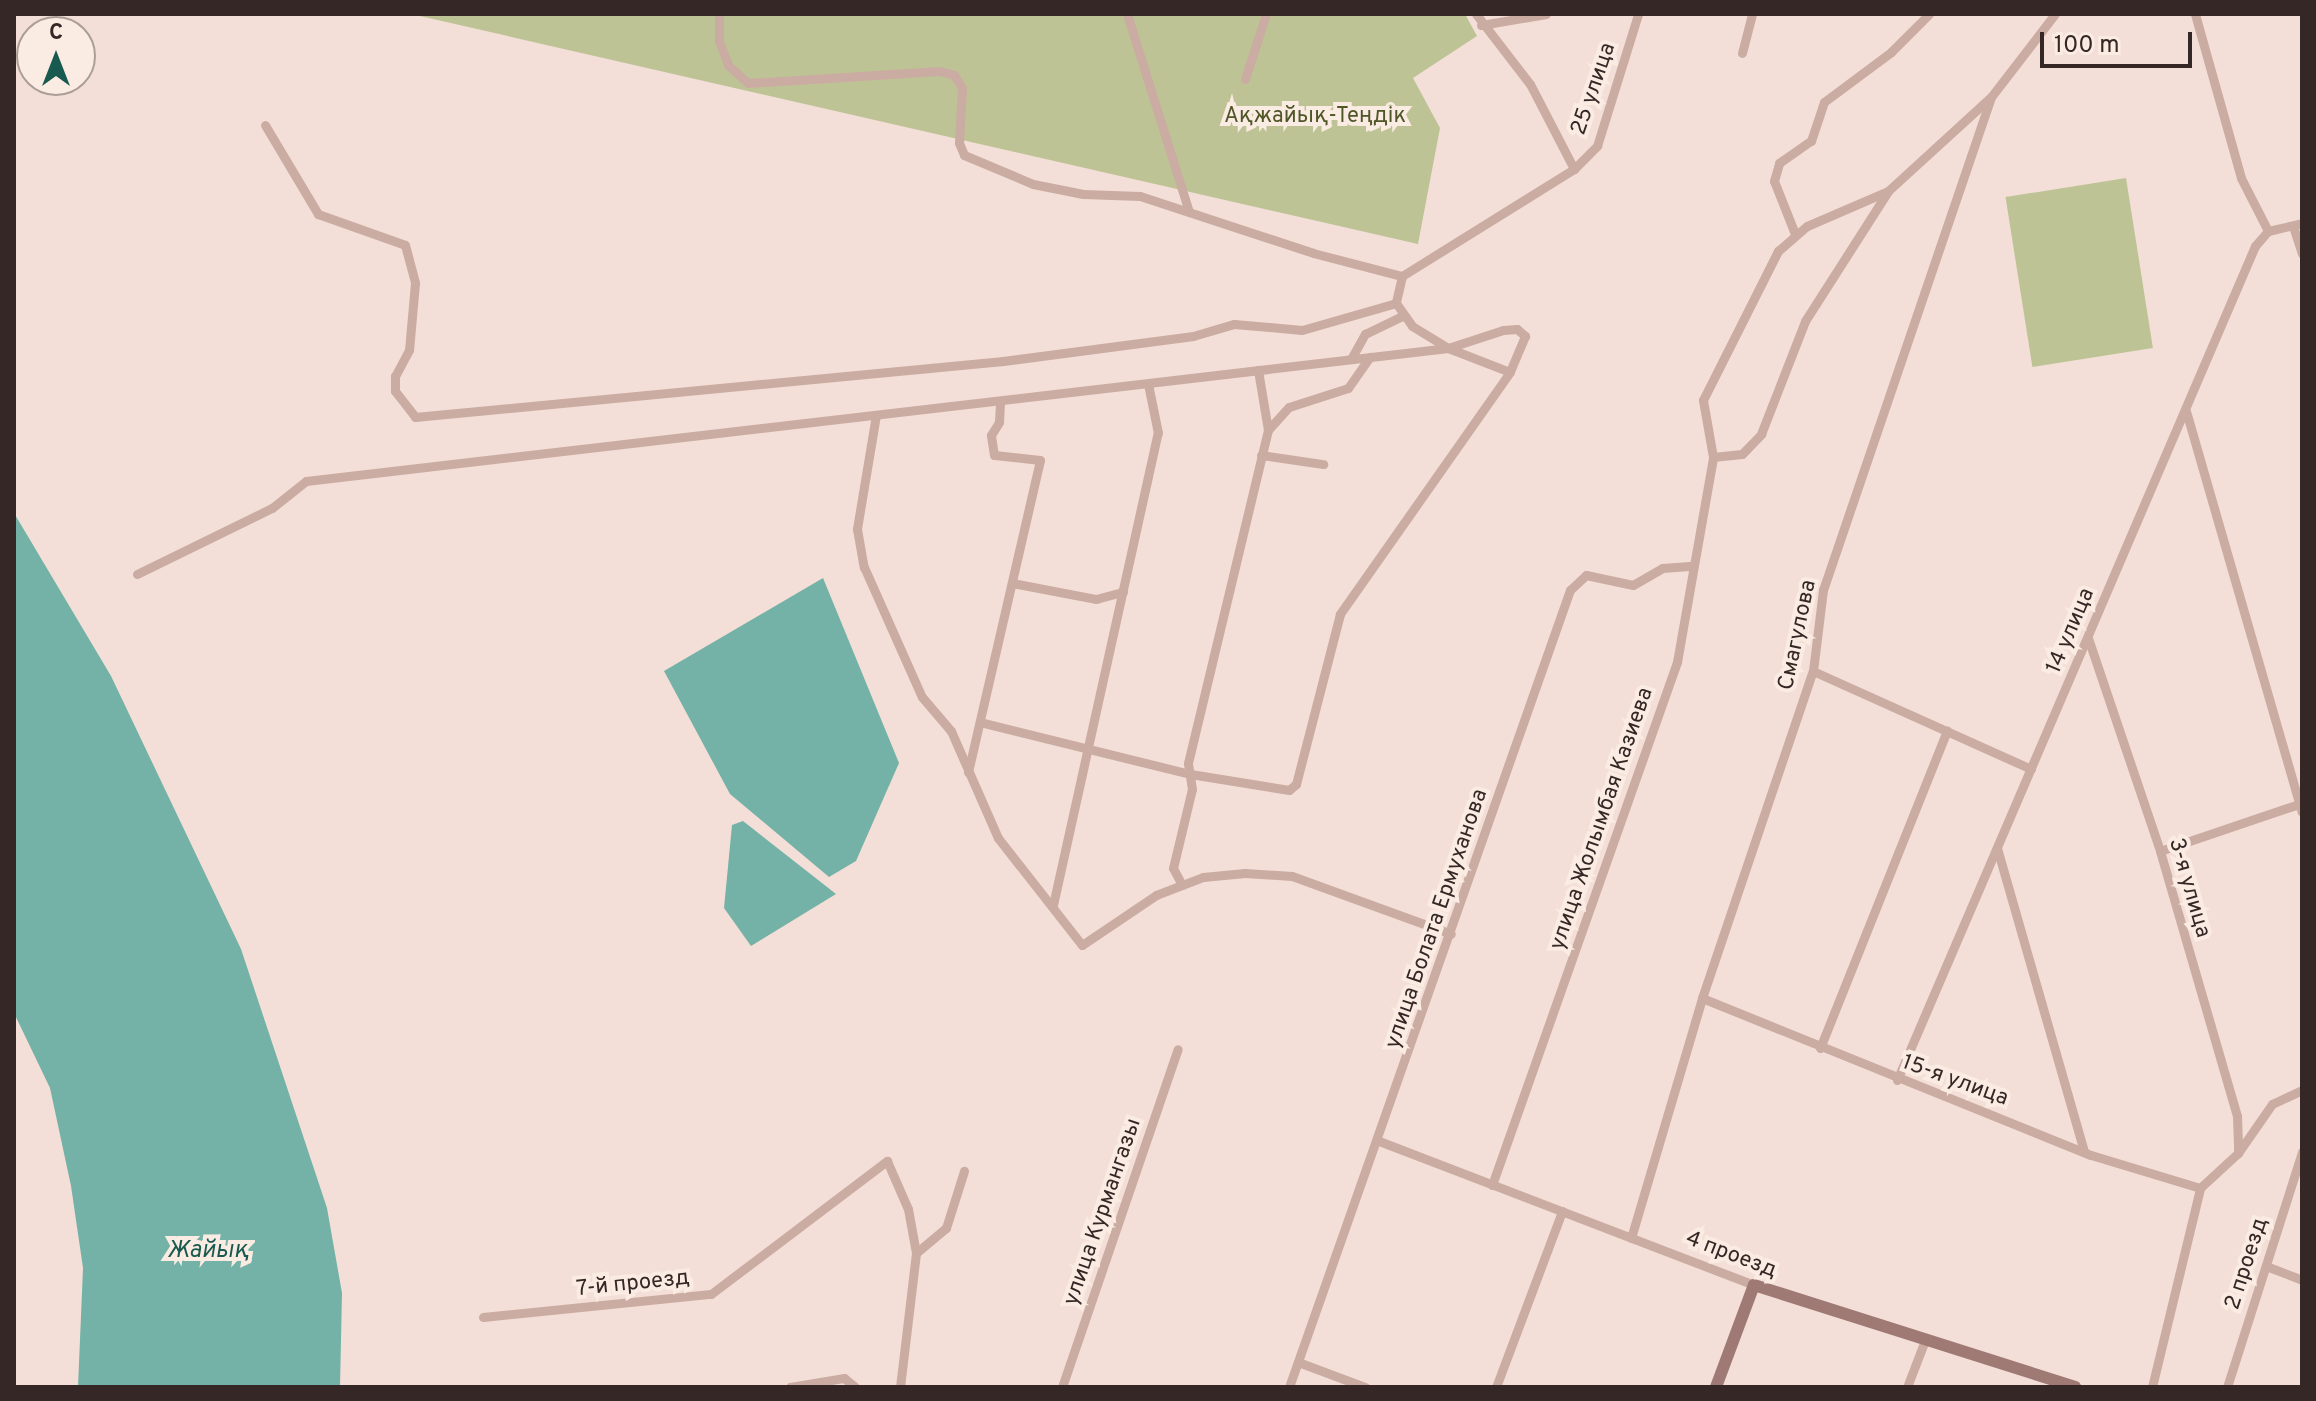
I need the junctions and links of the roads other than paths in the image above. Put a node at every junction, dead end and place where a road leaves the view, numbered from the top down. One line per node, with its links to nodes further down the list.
1 (719, 14): 18 (street)
2 (1127, 14): 18 (street)
3 (1266, 14): 13 (street)
4 (1476, 14): 11 (street)
5 (1546, 14): 11 (street)
6 (1638, 14): 16 (street, 25 улица)
7 (1752, 14): 12 (street)
8 (1929, 14): 21 (street)
9 (2055, 14): 14 (street, Смагулова)
10 (2195, 14): 20 (street)
11 (1481, 25): 16 (street)
12 (1742, 53)
13 (1245, 79)
14 (1991, 97): 17 (street, улица Жолымбая Казиева); 44 (street, Смагулова)
15 (265, 125): 24 (street)
16 (1574, 169): 23 (street, 25 улица)
17 (1888, 191): 21 (street, улица Жолымбая Казиева); 37 (street, улица Жолымбая Казиева)
18 (1189, 212): 23 (street)
19 (2298, 224): 20 (street); 22 (street)
20 (2268, 231): 33 (street, 14 улица)
21 (1795, 234): 37 (street, улица Жолымбая Казиева)
22 (2302, 254)
23 (1402, 276): 24 (street)
24 (1396, 303): 25 (street)
25 (1402, 316): 26 (street); 28 (street)
26 (1448, 348): 27 (street); 30 (street); 30 (street)
27 (1370, 357): 28 (street); 35 (street)
28 (1351, 359): 29 (street)
29 (1258, 370): 31 (street); 35 (street)
30 (1510, 372): 50 (street)
31 (1148, 384): 32 (street); 42 (street)
32 (1000, 401): 34 (street); 41 (street)
33 (2186, 410): 43 (street, 14 улица); 51 (street)
34 (876, 415): 40 (street); 49 (street)
35 (1268, 430): 36 (street)
36 (1261, 455): 38 (street); 50 (street)
37 (1713, 457): 39 (street, улица Жолымбая Казиева)
38 (1323, 464)
39 (1693, 566): 56 (street, улица Болата Ермуханова); 67 (street, улица Жолымбая Казиева)
40 (137, 574)
41 (1012, 583): 42 (street); 45 (street)
42 (1123, 592): 47 (street)
43 (2088, 638): 48 (street, 14 улица); 53 (street, 3-я улица)
44 (1813, 671): 46 (street); 57 (street, Смагулова)
45 (980, 722): 47 (street); 49 (street)
46 (1947, 730): 48 (street); 58 (street)
47 (1089, 749): 50 (street); 55 (street)
48 (2031, 769): 52 (street, 14 улица)
49 (968, 772): 55 (street)
50 (1190, 774): 54 (street)
51 (2301, 806): 53 (street)
52 (1997, 848): 60 (street, 14 улица); 63 (street)
53 (2160, 851): 65 (street, 3-я улица)
54 (1182, 885): 55 (street); 56 (street)
55 (1053, 905)
56 (1451, 934): 62 (street, улица Болата Ермуханова)
57 (1702, 998): 58 (street, 15-я улица); 70 (street, Смагулова)
58 (1820, 1048): 60 (street, 15-я улица)
59 (1178, 1049): 81 (street, улица Курмангазы)
60 (1897, 1080): 63 (street, 15-я улица)
61 (2302, 1090): 65 (street)
62 (1379, 1141): 67 (street, 4 проезд); 77 (street, улица Болата Ермуханова)
63 (2084, 1151): 68 (street, 15-я улица)
64 (2302, 1152): 72 (street, 2 проезд)
65 (2238, 1153): 68 (street)
66 (964, 1171): 71 (street)
67 (1492, 1185): 69 (street, 4 проезд)
68 (2200, 1188): 88 (street)
69 (1562, 1211): 70 (street, 4 проезд); 84 (street)
70 (1631, 1238): 74 (street, 4 проезд)
71 (916, 1253): 75 (street, 7-й проезд); 80 (street)
72 (2266, 1266): 73 (street); 89 (street, 2 проезд)
73 (2302, 1280)
74 (1754, 1285): 76 (street, 4 проезд); 85 (street)
75 (483, 1317)
76 (1925, 1340): 86 (street); 87 (street, 4 проезд)
77 (1298, 1362): 82 (street, улица Болата Ермуханова); 83 (street)
78 (790, 1387): 79 (street)
79 (855, 1387)
80 (900, 1387)
81 (1062, 1387)
82 (1289, 1387)
83 (1365, 1387)
84 (1496, 1387)
85 (1716, 1387)
86 (1907, 1387)
87 (2075, 1387)
88 (2152, 1387)
89 (2227, 1387)

